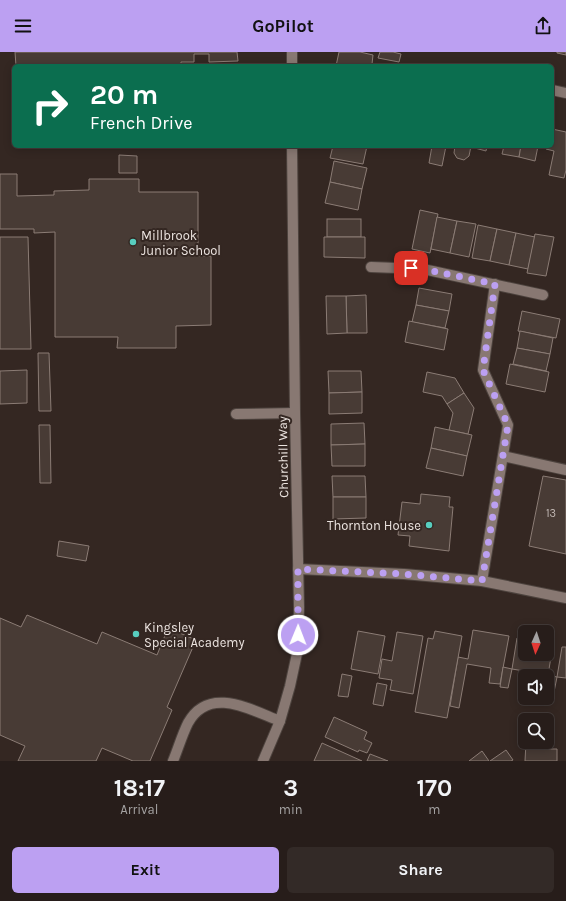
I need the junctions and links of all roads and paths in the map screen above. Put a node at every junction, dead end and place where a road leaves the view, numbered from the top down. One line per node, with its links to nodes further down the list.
1 (292, 52): 2 (street)
2 (292, 64)
3 (554, 90): 4 (street)
4 (566, 93)
5 (292, 148): 9 (street, Churchill Way)
6 (371, 267): 7 (street)
7 (495, 284): 8 (street); 11 (street)
8 (543, 295)
9 (295, 413): 10 (street); 13 (street, Churchill Way)
10 (236, 414)
11 (503, 456): 12 (street); 14 (street)
12 (566, 470)
13 (298, 569): 14 (street); 16 (street, Churchill Way)
14 (482, 581): 15 (street)
15 (566, 598)
16 (280, 721): 17 (street); 18 (street, Churchill Way)
17 (173, 761)
18 (263, 761)

